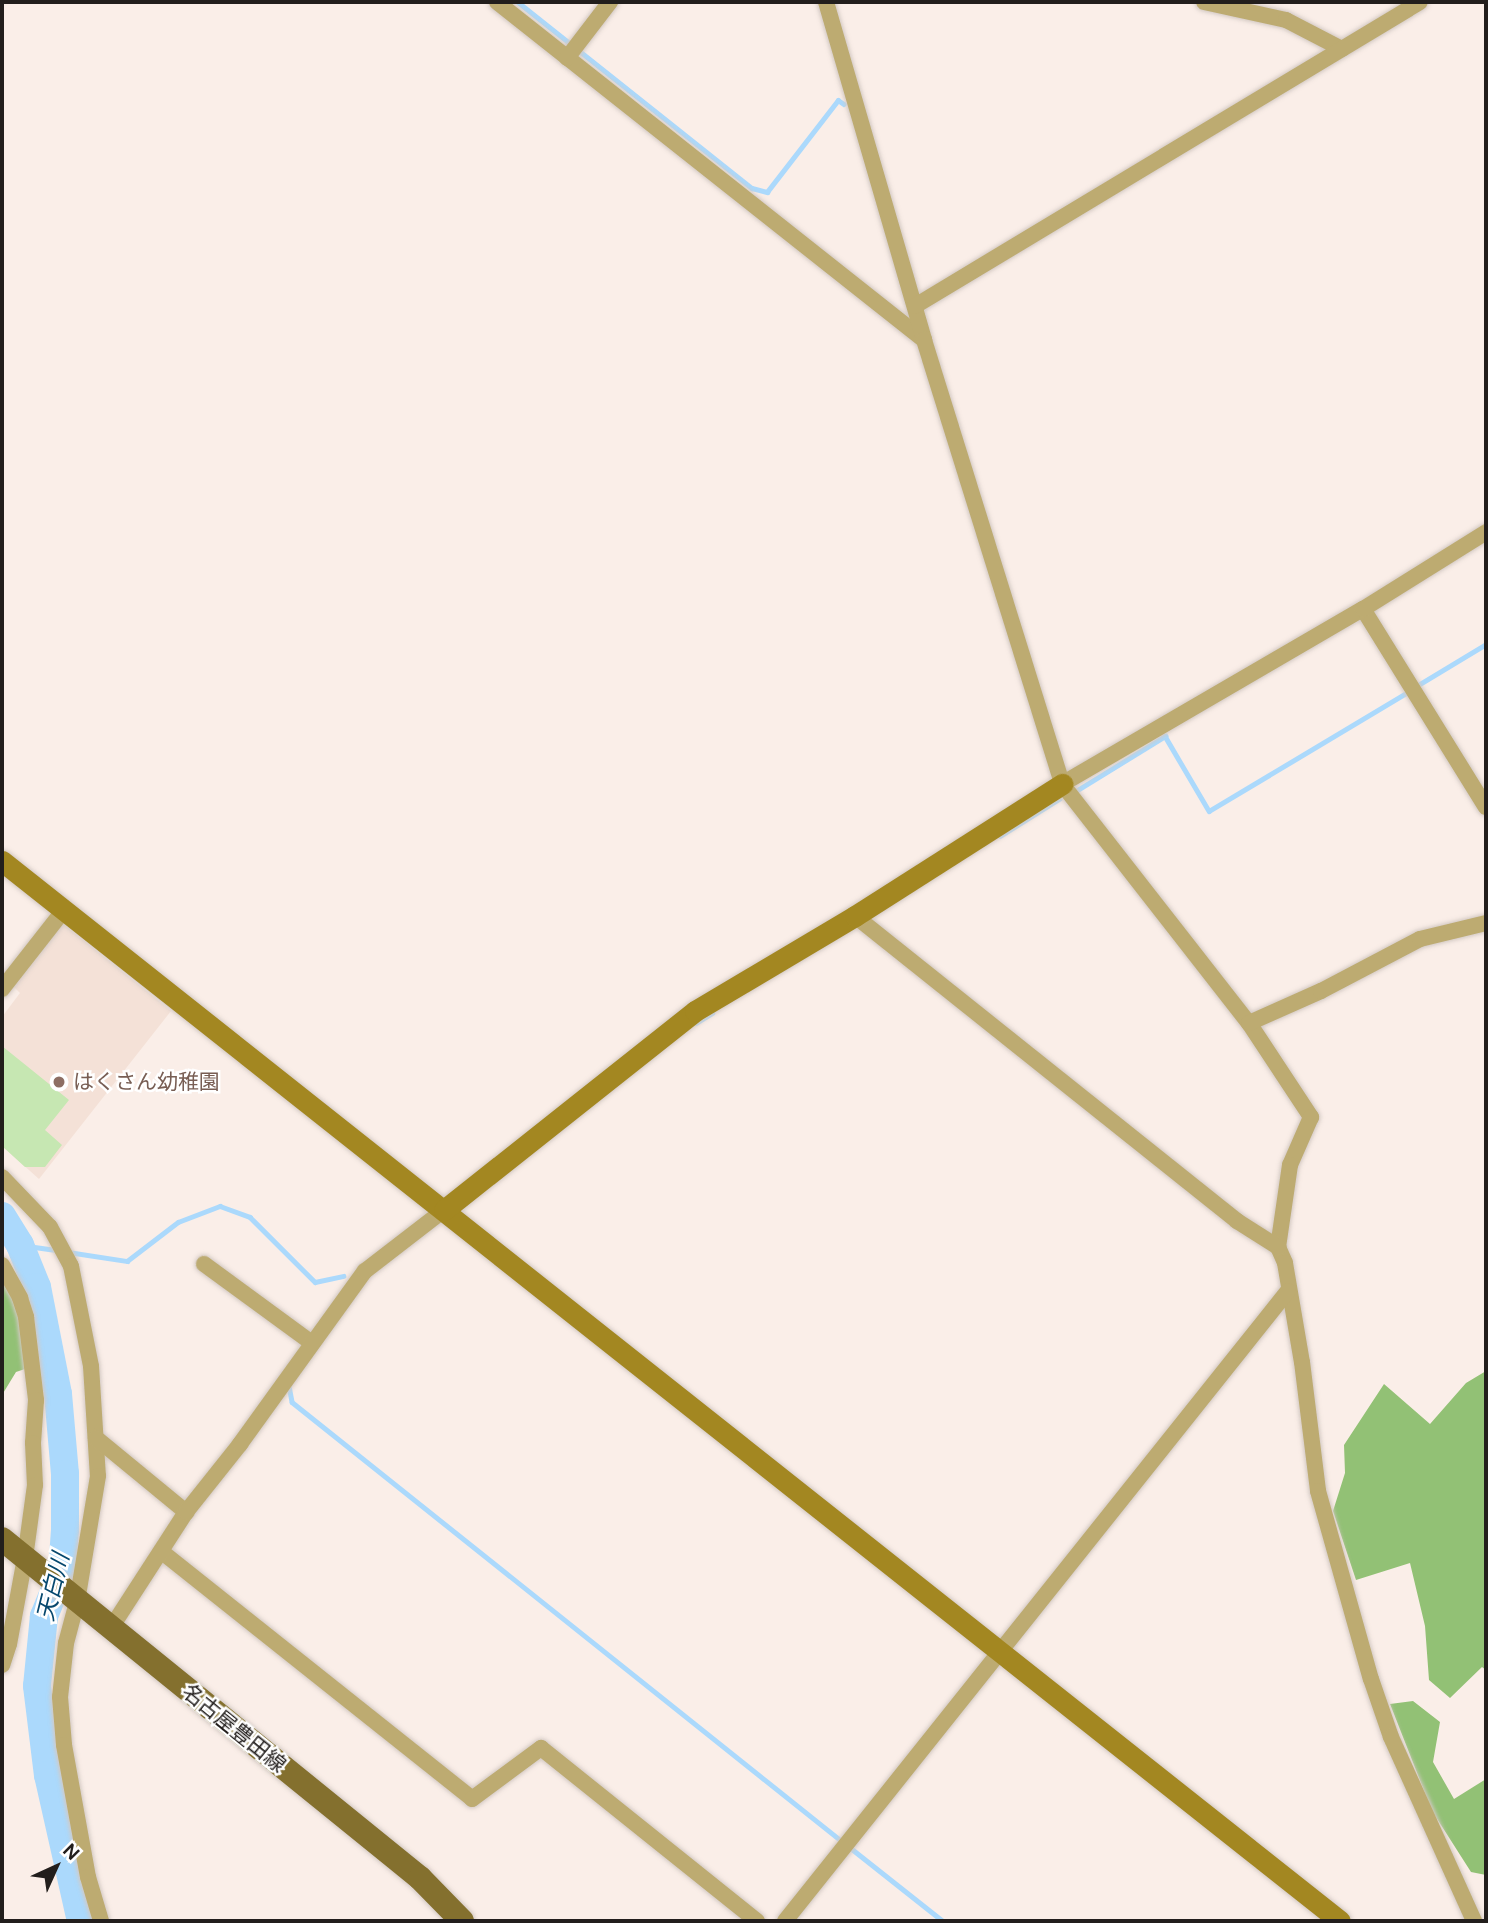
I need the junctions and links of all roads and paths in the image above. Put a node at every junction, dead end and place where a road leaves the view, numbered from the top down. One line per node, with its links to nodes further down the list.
1 (497, 2): 7 (street)
2 (610, 2): 7 (street)
3 (826, 2): 8 (street)
4 (1205, 2): 6 (street)
5 (1420, 2): 6 (street)
6 (1342, 49): 8 (street)
7 (567, 58): 9 (street)
8 (915, 306): 9 (street)
9 (924, 340): 12 (street)
10 (1486, 532): 11 (street)
11 (1363, 609): 12 (street); 13 (street)
12 (1062, 784): 16 (street); 19 (street)
13 (1486, 807)
14 (2, 861): 15 (street)
15 (64, 910): 18 (street); 21 (street)
16 (855, 916): 21 (street); 22 (street)
17 (1486, 923): 19 (street)
18 (2, 989)
19 (1249, 1023): 22 (street)
20 (2, 1177): 27 (street)
21 (444, 1210): 26 (street); 34 (street)
22 (1278, 1247): 25 (street)
23 (204, 1264): 26 (street)
24 (2, 1265): 31 (street)
25 (1288, 1291): 34 (street); 41 (street)
26 (312, 1343): 28 (street)
27 (96, 1438): 28 (street); 32 (street)
28 (186, 1513): 30 (street)
29 (2, 1539): 31 (main road, 名古屋豊田線)
30 (162, 1552): 33 (street); 38 (street)
31 (28, 1561): 32 (main road, 名古屋豊田線); 35 (street)
32 (74, 1599): 33 (main road, 名古屋豊田線); 36 (street)
33 (111, 1628): 37 (main road, 名古屋豊田線)
34 (1000, 1653): 39 (street); 40 (street)
35 (2, 1665)
36 (101, 1921)
37 (463, 1921)
38 (757, 1921)
39 (785, 1921)
40 (1340, 1921)
41 (1474, 1921)

